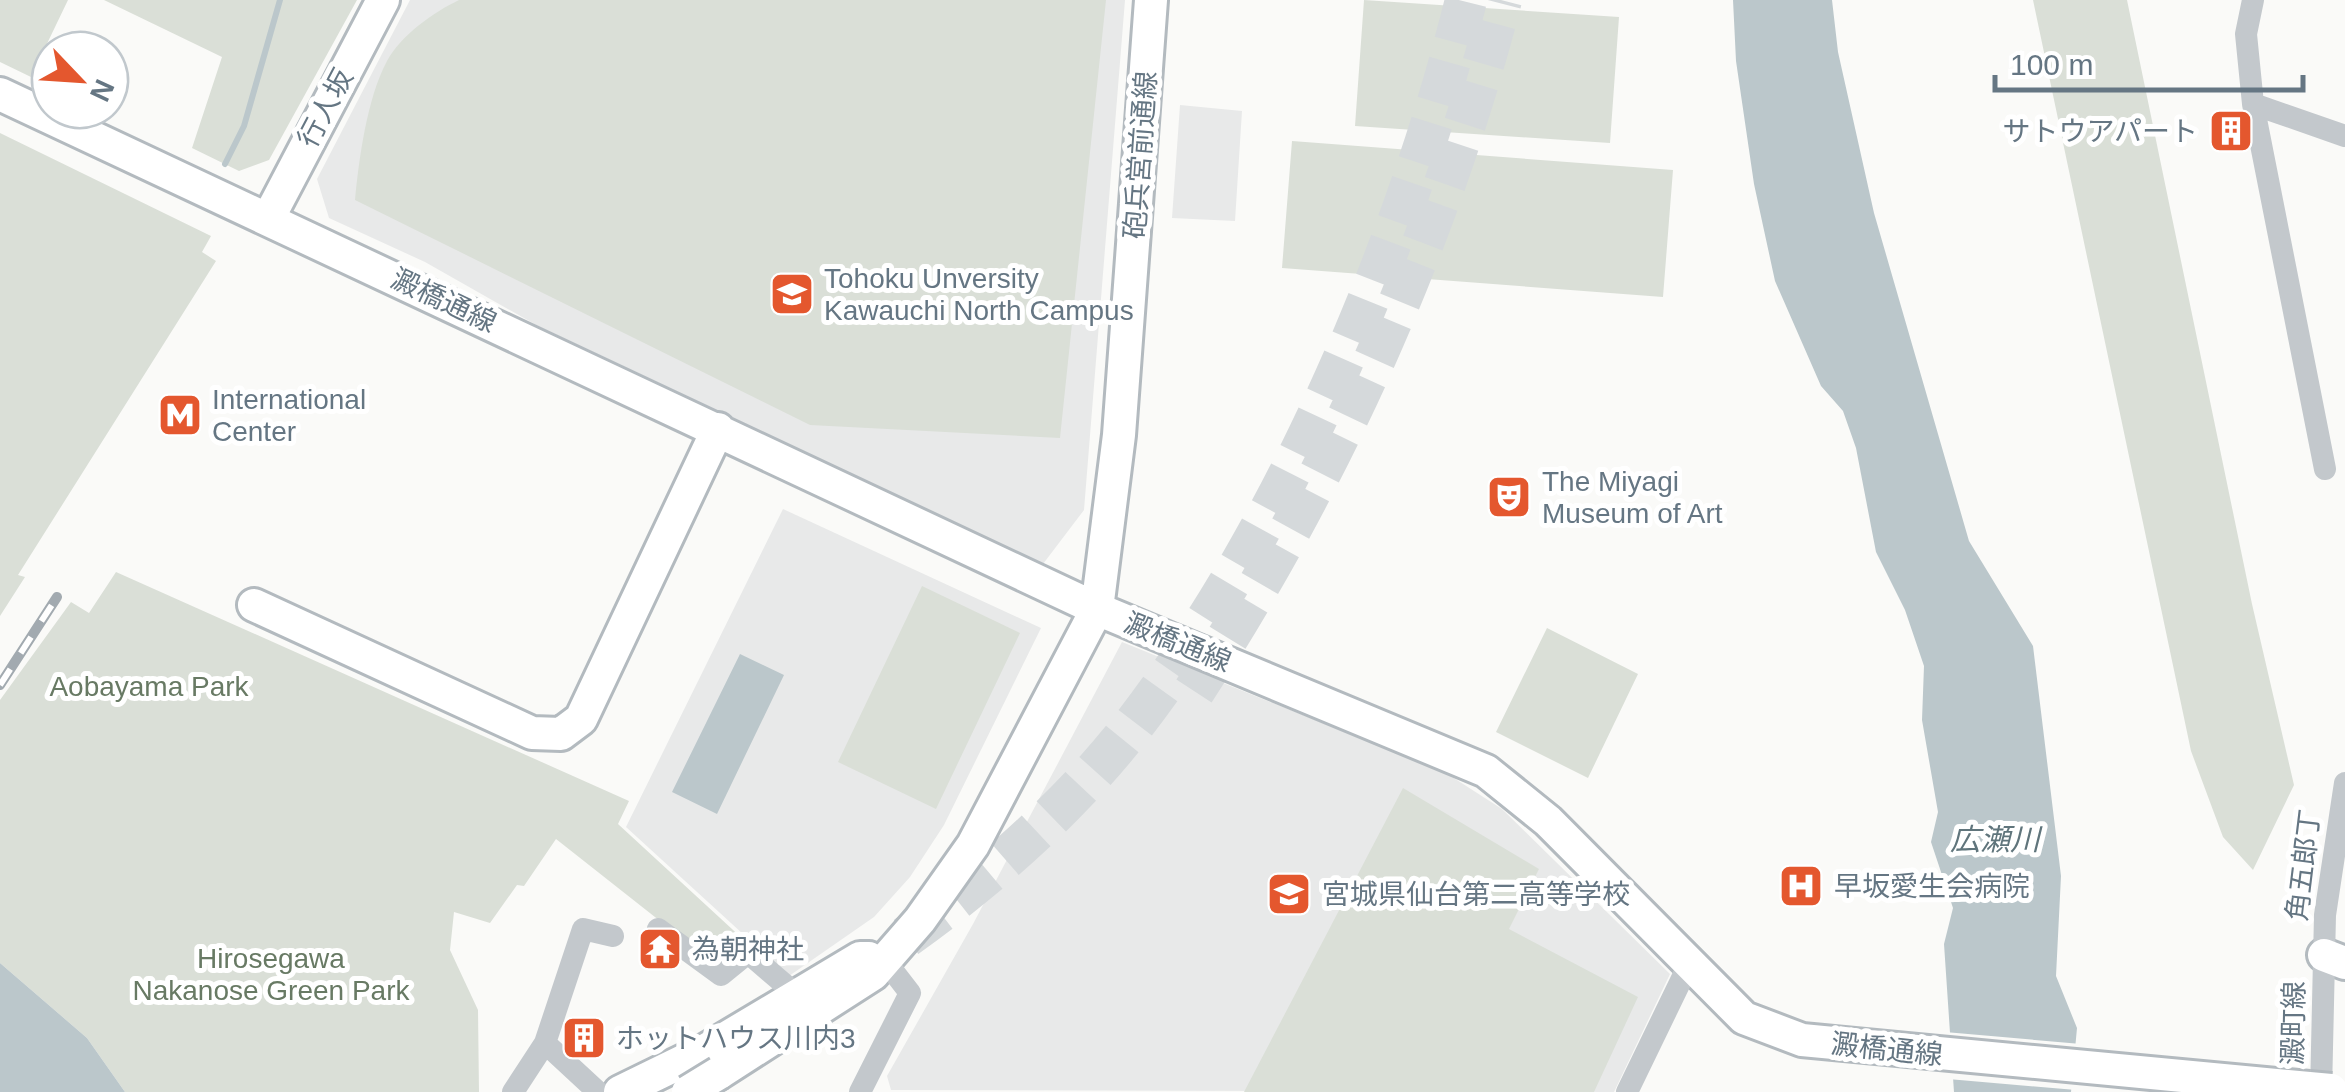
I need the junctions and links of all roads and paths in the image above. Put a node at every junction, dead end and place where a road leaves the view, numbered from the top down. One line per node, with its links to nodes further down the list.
1 (383, 0): 7 (street, 行人坂)
2 (1151, 0): 11 (street, 砲兵営前通線)
3 (2253, 0): 5 (street)
4 (0, 94): 7 (street, 澱橋通線)
5 (2253, 104): 6 (street); 9 (street)
6 (2345, 136)
7 (269, 217): 8 (street, 澱橋通線)
8 (718, 429): 10 (street); 11 (street, 澱橋通線)
9 (2325, 469)
10 (254, 605)
11 (1097, 608): 15 (street); 17 (street, 澱橋通線)
12 (2345, 784): 16 (street, 角五郎丁)
13 (658, 930): 18 (street)
14 (612, 936): 19 (street)
15 (883, 958): 18 (street); 20 (street); 26 (street)
16 (2334, 959): 21 (street, 澱町線)
17 (1689, 964): 21 (street, 澱橋通線, bridge); 27 (street)
18 (797, 995): 20 (street)
19 (546, 1043): 22 (street); 23 (street)
20 (713, 1061): 24 (street); 25 (street, bridge)
21 (2332, 1091)
22 (513, 1092)
23 (598, 1092)
24 (620, 1092)
25 (688, 1092)
26 (860, 1092)
27 (1627, 1092)

